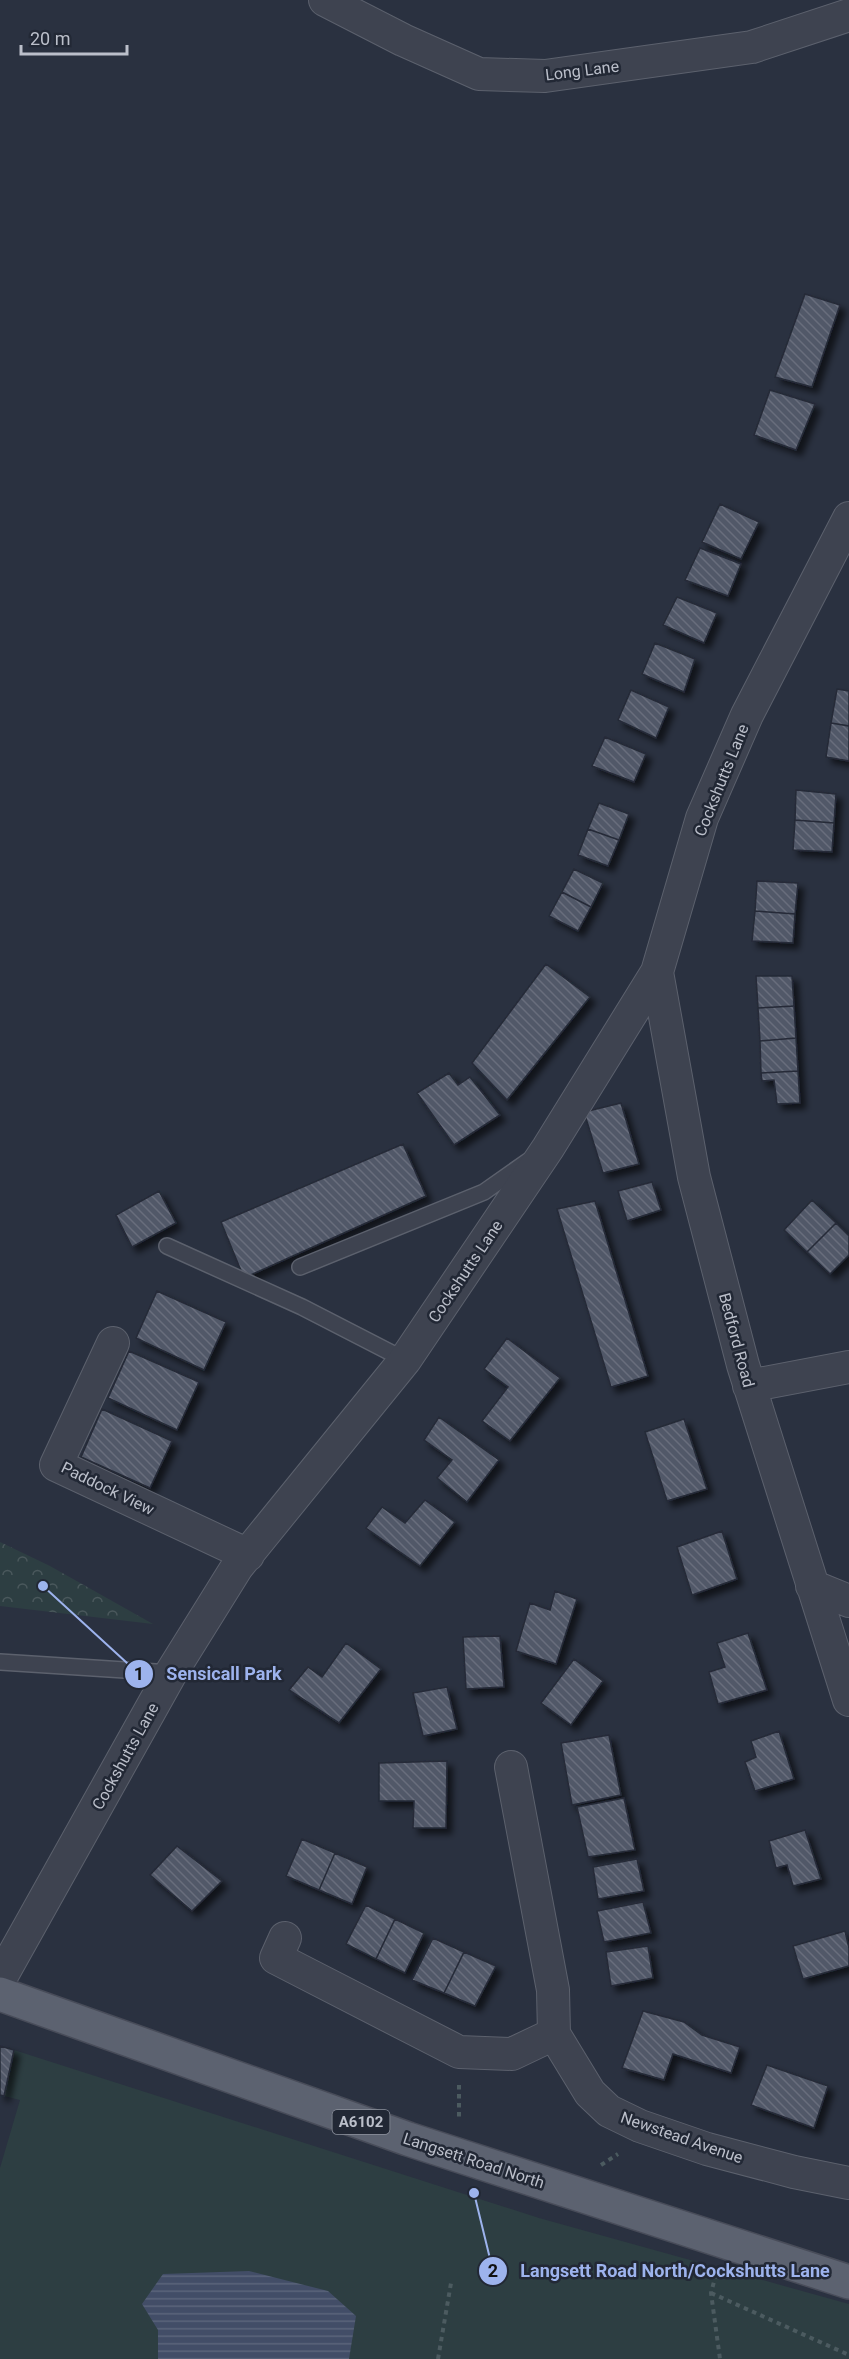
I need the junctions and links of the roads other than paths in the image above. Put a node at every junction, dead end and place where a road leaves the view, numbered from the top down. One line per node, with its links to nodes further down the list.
1 (325, 0): 2 (street, Long Lane)
2 (849, 15)
3 (849, 518): 4 (street, Cockshutts Lane)
4 (657, 972): 5 (street, Cockshutts Lane); 11 (street, Bedford Road)
5 (548, 1148): 7 (lane); 9 (street, Cockshutts Lane)
6 (167, 1246): 9 (lane)
7 (300, 1267)
8 (113, 1343): 12 (street, Paddock View)
9 (405, 1360): 12 (street, Cockshutts Lane)
10 (849, 1367): 11 (street)
11 (749, 1386): 13 (street, Bedford Road)
12 (248, 1555): 16 (street, Cockshutts Lane)
13 (812, 1586): 14 (street); 17 (street, Bedford Road)
14 (849, 1601)
15 (0, 1662): 16 (lane)
16 (171, 1673): 20 (street, Cockshutts Lane)
17 (849, 1700)
18 (511, 1767): 22 (street)
19 (285, 1938): 22 (street)
20 (0, 1979)
21 (0, 1994): 24 (main road, Langsett Road North / A6102)
22 (554, 2034): 23 (street, Newstead Avenue)
23 (849, 2183)
24 (849, 2282)

